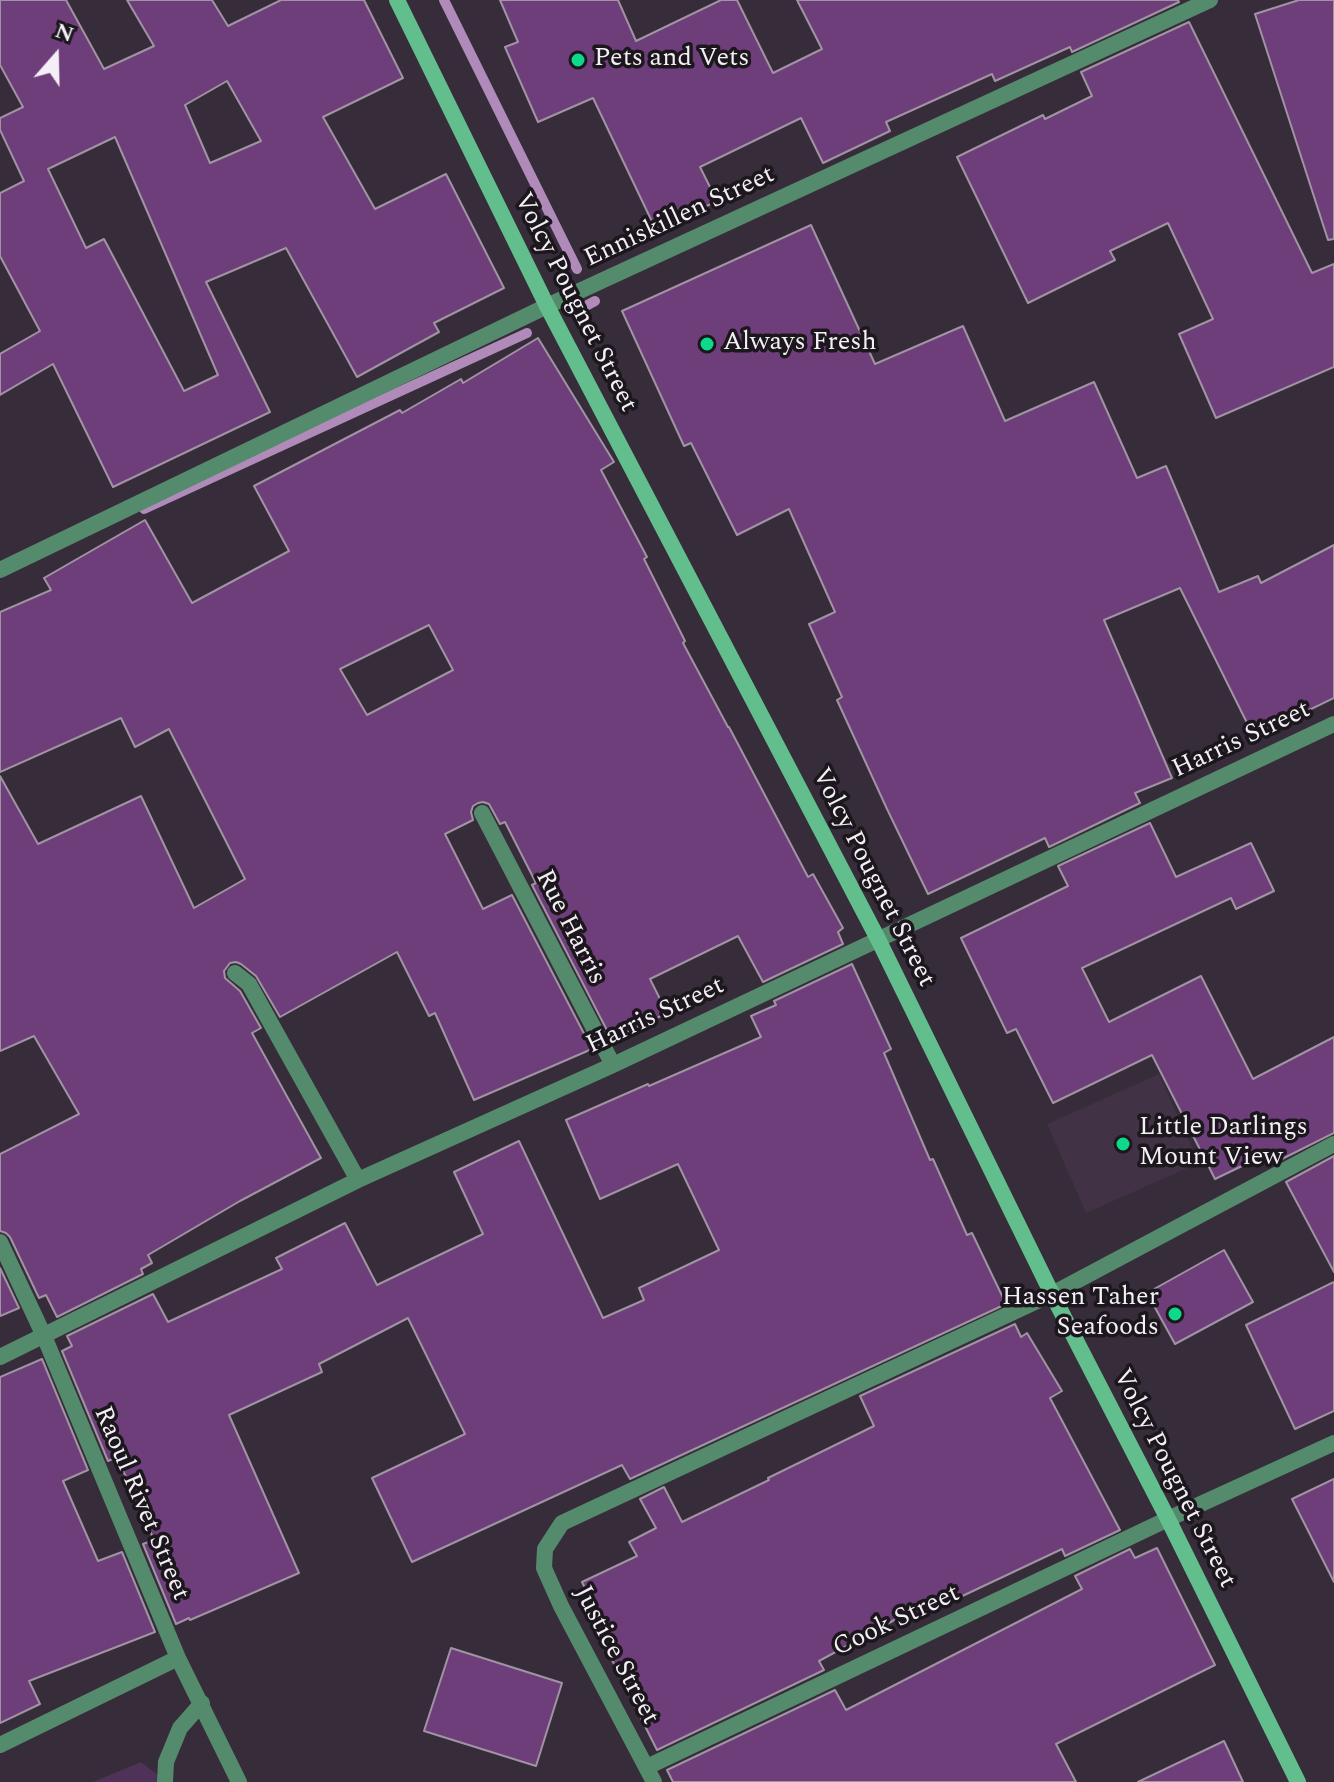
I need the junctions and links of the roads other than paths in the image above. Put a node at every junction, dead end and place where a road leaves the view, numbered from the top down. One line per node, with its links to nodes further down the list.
1 (397, 0): 3 (main road, Volcy Pougnet Street)
2 (1210, 0): 3 (street, Enniskillen Street)
3 (547, 306): 4 (street, Enniskillen Street); 7 (main road, Volcy Pougnet Street)
4 (0, 570)
5 (1334, 724): 7 (street, Harris Street)
6 (482, 813): 9 (street, Rue Harris)
7 (878, 939): 9 (street, Harris Street); 13 (main road, Volcy Pougnet Street)
8 (235, 973): 11 (street)
9 (613, 1065): 11 (street, Harris Street)
10 (1334, 1144): 13 (street)
11 (358, 1180): 14 (street, Harris Street)
12 (0, 1242): 14 (street, Raoul Rivet Street)
13 (1052, 1294): 17 (main road, Volcy Pougnet Street); 21 (street, Justice Street)
14 (44, 1336): 15 (street, Harris Street); 18 (street, Raoul Rivet Street)
15 (0, 1357)
16 (1334, 1443): 17 (street, Cook Street)
17 (1168, 1519): 21 (street, Cook Street); 24 (main road, Volcy Pougnet Street)
18 (178, 1658): 19 (street, Raoul Rivet Street); 20 (street)
19 (202, 1703): 22 (street); 23 (street, Raoul Rivet Street)
20 (0, 1745)
21 (651, 1775)
22 (165, 1782)
23 (239, 1782)
24 (1298, 1782)

